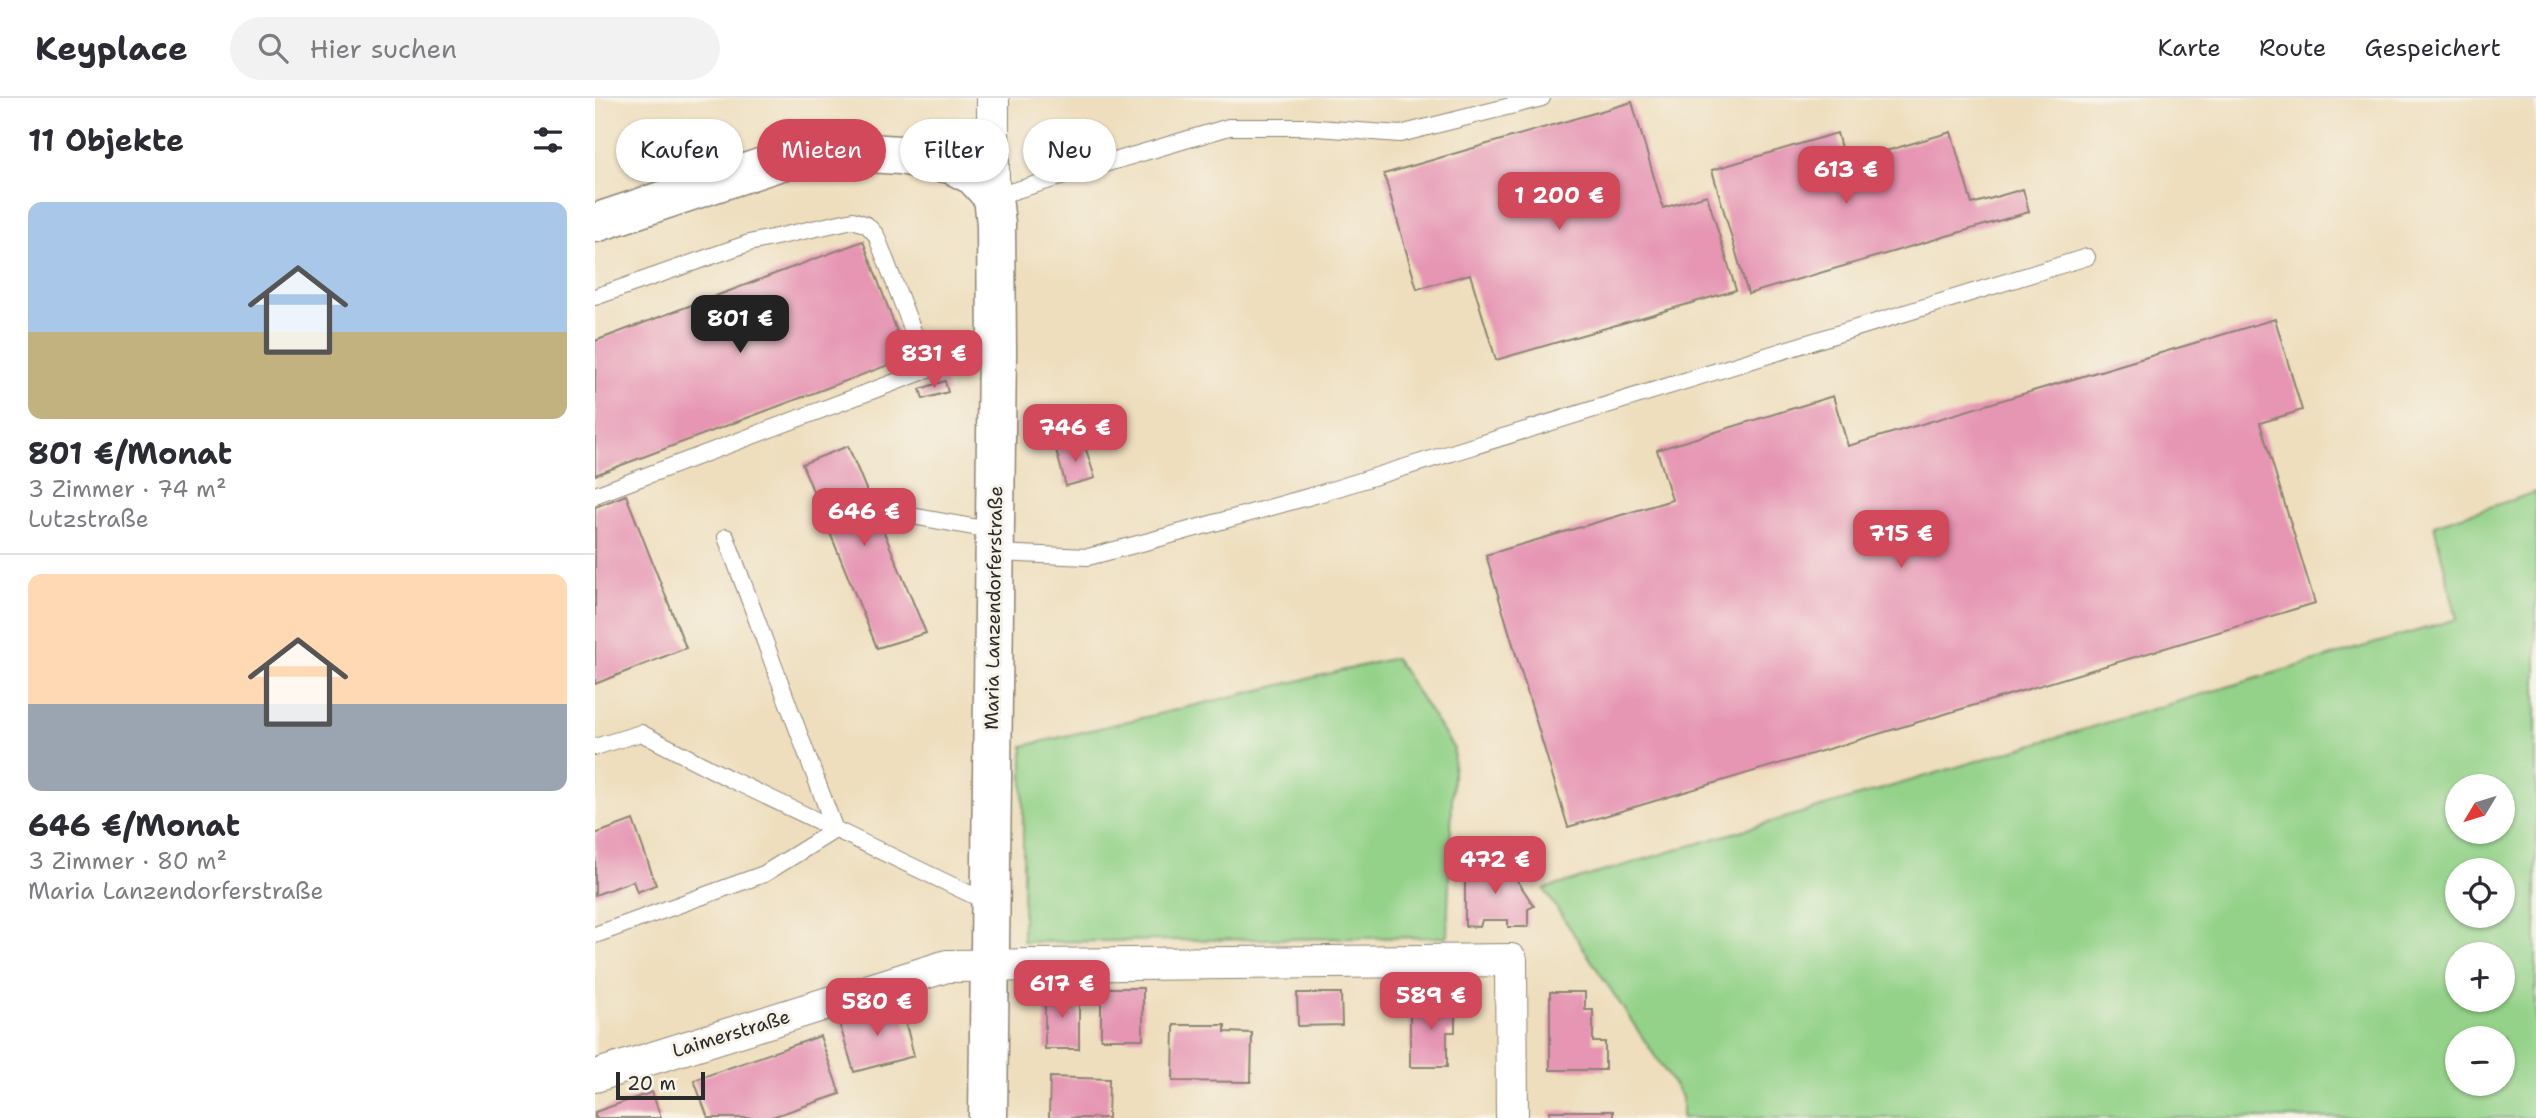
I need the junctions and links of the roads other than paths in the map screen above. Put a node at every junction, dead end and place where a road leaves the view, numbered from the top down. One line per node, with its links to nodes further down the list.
1 (1542, 98): 3 (lane)
2 (996, 100): 3 (street, Maria Lanzendorferstraße)
3 (993, 197): 4 (street); 7 (street, Maria Lanzendorferstraße)
4 (595, 223)
5 (2087, 257): 12 (lane)
6 (595, 297): 8 (lane)
7 (997, 352): 8 (lane); 12 (street, Maria Lanzendorferstraße)
8 (922, 372): 9 (lane)
9 (595, 495)
10 (912, 516): 12 (lane)
11 (726, 537): 14 (lane)
12 (995, 542): 15 (street, Maria Lanzendorferstraße)
13 (595, 747): 14 (lane)
14 (835, 830): 15 (lane); 16 (lane)
15 (989, 903): 17 (street, Maria Lanzendorferstraße)
16 (595, 935)
17 (989, 965): 18 (street, Laimerstraße); 19 (street, Maria Lanzendorferstraße); 20 (street, Laimerstraße)
18 (595, 1076)
19 (988, 1118)
20 (1512, 1118)

